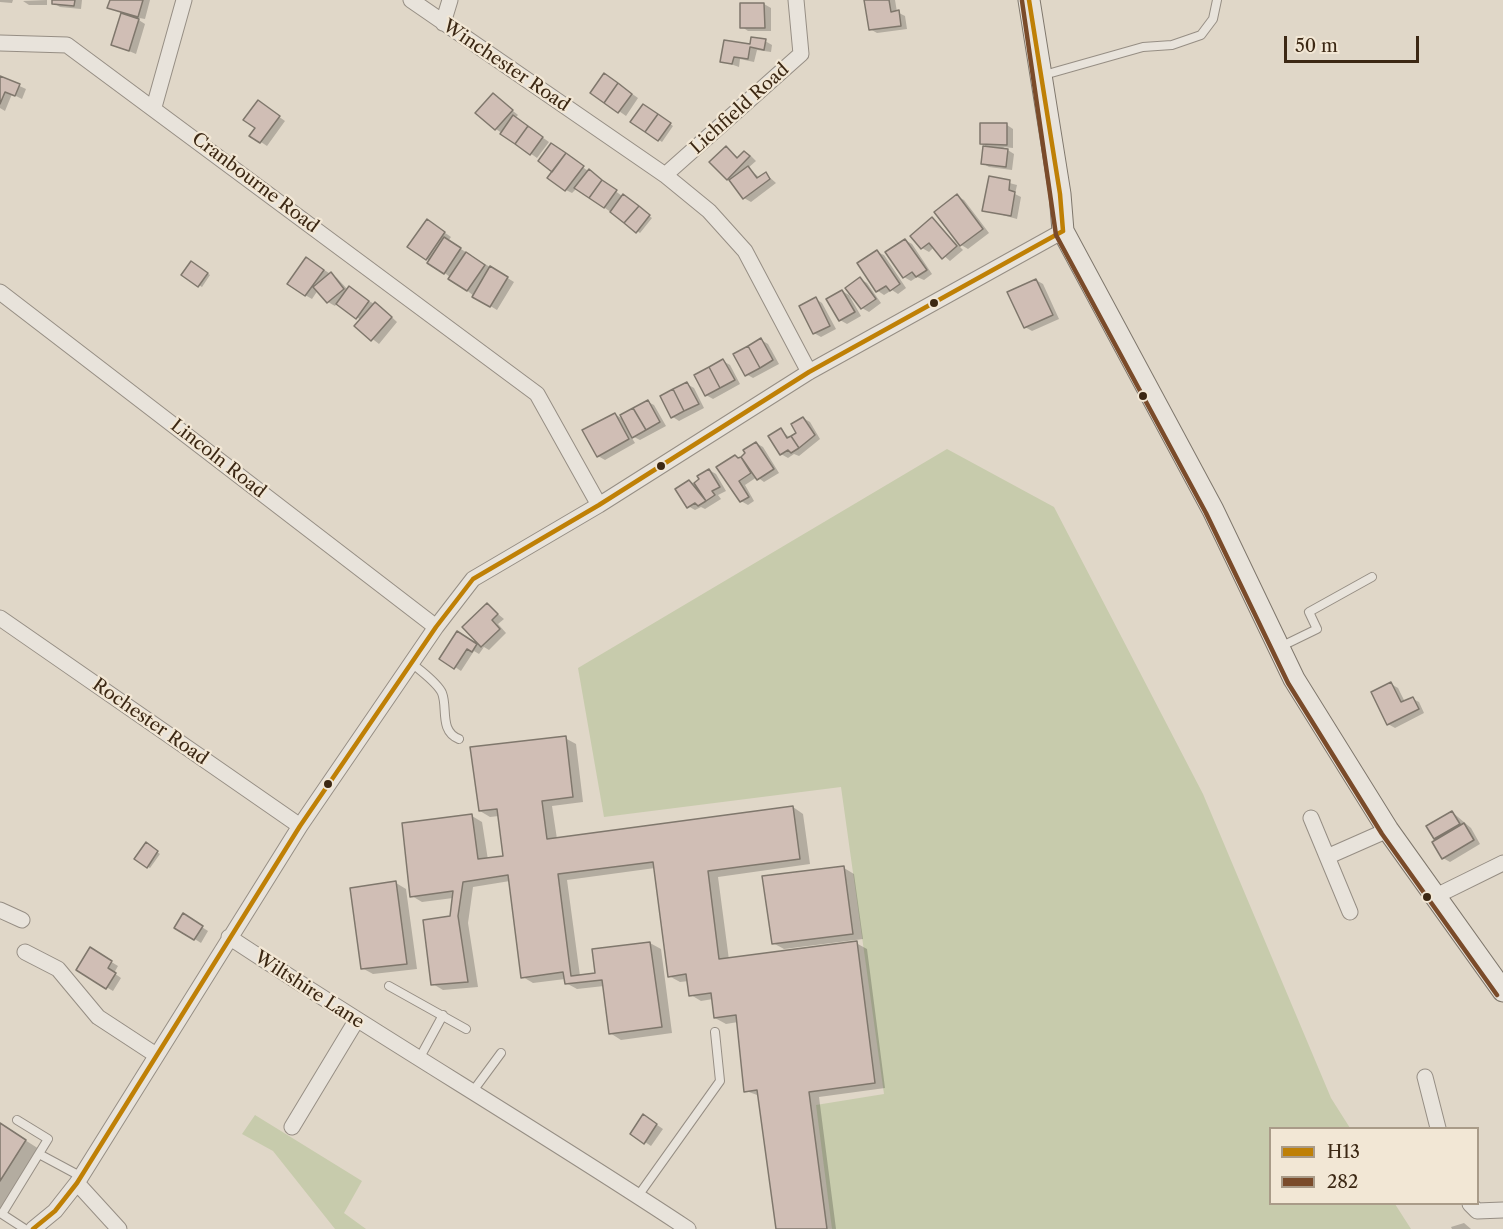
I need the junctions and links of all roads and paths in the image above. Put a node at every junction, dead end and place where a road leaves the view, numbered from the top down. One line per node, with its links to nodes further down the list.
1 (184, 0): 10 (street)
2 (411, 0): 7 (street, Winchester Road)
3 (450, 0): 7 (street)
4 (796, 0): 11 (street, Lichfield Road)
5 (1029, 0): 9 (main road)
6 (1217, 0): 9 (lane)
7 (442, 23): 11 (street, Winchester Road)
8 (0, 43): 10 (street, Cranbourne Road)
9 (1041, 76): 12 (main road)
10 (154, 107): 15 (street, Cranbourne Road)
11 (665, 175): 14 (street, Winchester Road)
12 (1063, 231): 14 (street); 19 (main road)
13 (0, 292): 18 (street, Lincoln Road)
14 (809, 372): 15 (street)
15 (599, 505): 18 (street)
16 (1372, 577): 19 (lane)
17 (0, 618): 23 (street, Rochester Road)
18 (436, 627): 20 (street)
19 (1279, 648): 24 (main road)
20 (412, 663): 21 (lane); 23 (street)
21 (459, 739)
22 (1311, 818): 25 (street)
23 (300, 826): 31 (street)
24 (1388, 830): 25 (street); 27 (main road)
25 (1329, 856): 29 (street)
26 (1503, 863): 27 (street)
27 (1434, 897): 34 (main road)
28 (0, 910): 30 (street)
29 (1350, 912)
30 (22, 920)
31 (229, 937): 36 (street, Wiltshire Lane); 40 (street)
32 (25, 952): 40 (street)
33 (389, 986): 35 (lane)
34 (1503, 990)
35 (443, 1015): 37 (lane); 41 (lane)
36 (356, 1021): 41 (street, Wiltshire Lane); 45 (street)
37 (466, 1029)
38 (715, 1032): 49 (lane)
39 (501, 1053): 43 (lane)
40 (156, 1056): 48 (street)
41 (419, 1059): 43 (street, Wiltshire Lane)
42 (1425, 1077): 46 (street)
43 (473, 1091): 49 (street, Wiltshire Lane)
44 (17, 1120): 47 (lane)
45 (292, 1127)
46 (1438, 1127)
47 (39, 1154): 48 (lane); 52 (lane)
48 (78, 1180): 53 (street); 54 (street)
49 (638, 1196): 55 (street, Wiltshire Lane)
50 (1472, 1205): 51 (street)
51 (1503, 1210)
52 (25, 1229)
53 (33, 1229)
54 (119, 1229)
55 (688, 1229)

